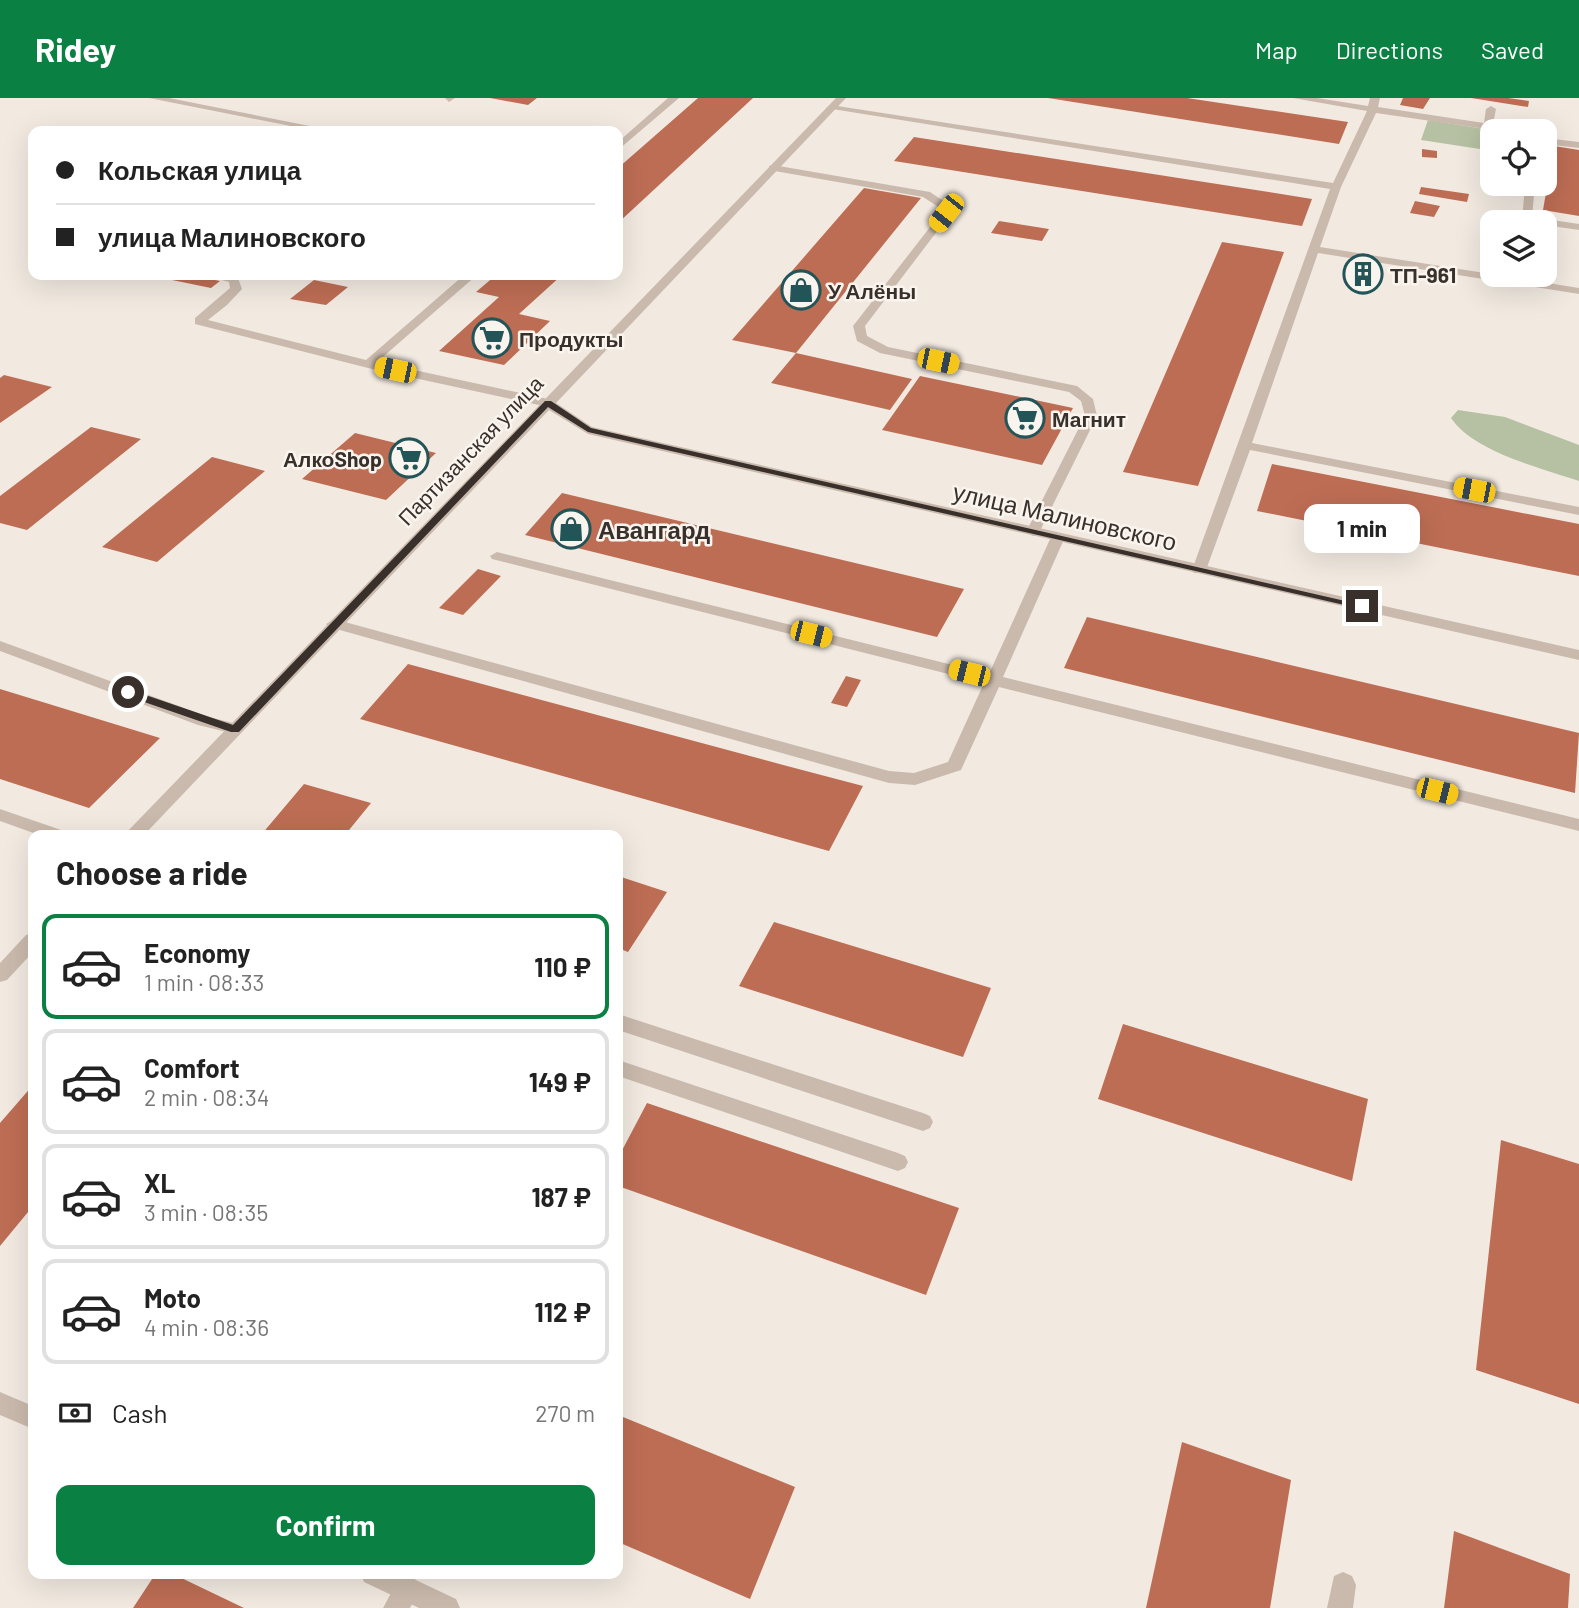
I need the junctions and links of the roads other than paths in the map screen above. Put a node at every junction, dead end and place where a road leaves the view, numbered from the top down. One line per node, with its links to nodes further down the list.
1 (154, 98): 5 (street)
2 (674, 98): 13 (street)
3 (840, 98): 7 (street, Партизанская улица)
4 (1298, 98): 6 (street)
5 (186, 100): 11 (street)
6 (1373, 103): 10 (street); 16 (street)
7 (831, 108): 15 (street, Партизанская улица); 16 (street)
8 (1491, 109): 9 (street)
9 (1489, 119)
10 (1480, 124)
11 (307, 126)
12 (1557, 142): 14 (street)
13 (623, 143)
14 (1579, 145)
15 (773, 168): 26 (street, Партизанская улица); 29 (street)
16 (1336, 187): 19 (street)
17 (1557, 224): 18 (street)
18 (1579, 227)
19 (1314, 249): 20 (street); 27 (street)
20 (1480, 274)
21 (234, 280): 25 (street)
22 (465, 280): 25 (street)
23 (1557, 287): 24 (street)
24 (1579, 291)
25 (368, 364): 26 (street)
26 (548, 403): 29 (street, улица Малиновского); 33 (street, Партизанская улица)
27 (1245, 445): 28 (street); 32 (street)
28 (1579, 511)
29 (1033, 532): 30 (street, улица Малиновского)
30 (1058, 537): 32 (street, улица Малиновского); 36 (street)
31 (497, 556): 36 (street)
32 (1199, 570): 35 (street, улица Малиновского)
33 (334, 624): 36 (street); 37 (street, Партизанская улица)
34 (0, 646): 37 (street)
35 (1579, 655)
36 (995, 679): 39 (street)
37 (235, 729): 41 (street, Партизанская улица)
38 (0, 816): 40 (street)
39 (1579, 825)
40 (43, 830)
41 (138, 830)
42 (28, 945): 43 (street)
43 (0, 975)
44 (623, 1024): 46 (street)
45 (623, 1070): 47 (street)
46 (923, 1122)
47 (898, 1162)
48 (0, 1403): 49 (street)
49 (28, 1416)
50 (380, 1579): 51 (street)
51 (401, 1598): 52 (street)
52 (447, 1608)

